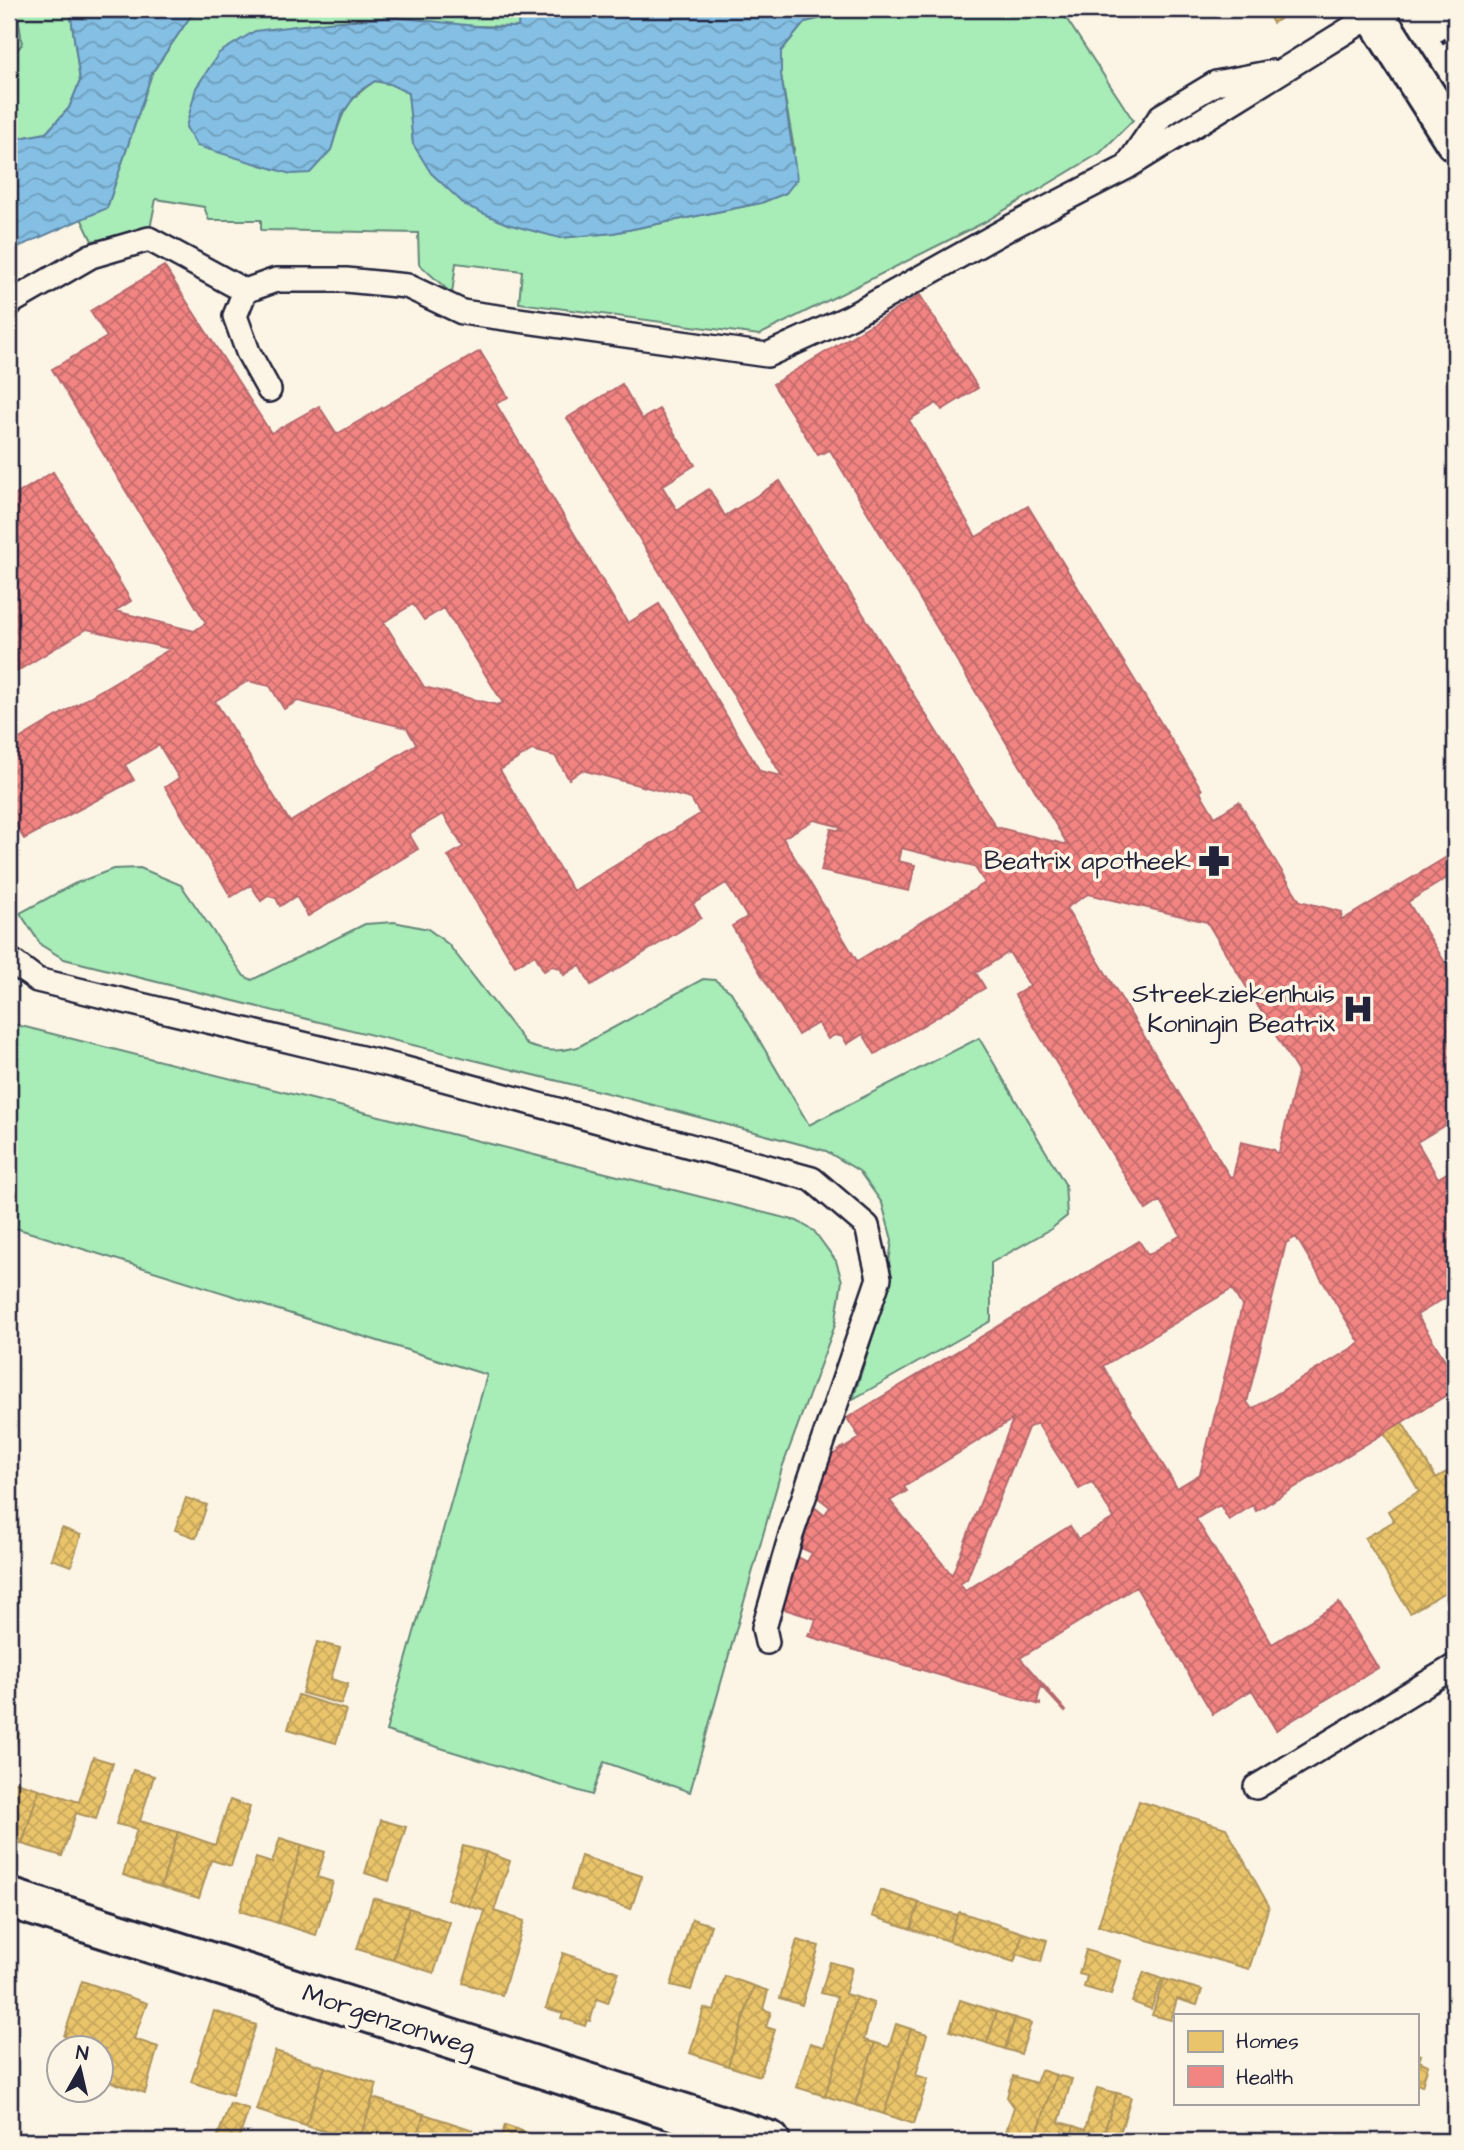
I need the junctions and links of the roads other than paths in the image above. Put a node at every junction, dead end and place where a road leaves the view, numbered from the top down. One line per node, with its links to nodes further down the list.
1 (1373, 11): 2 (street); 3 (lane)
2 (1455, 141)
3 (245, 291): 4 (lane); 5 (lane)
4 (9, 305)
5 (269, 390)
6 (9, 959): 7 (lane)
7 (767, 1642)
8 (1455, 1666): 9 (lane)
9 (1256, 1787)
10 (9, 1898): 11 (street, Morgenzonweg)
11 (770, 2141)

